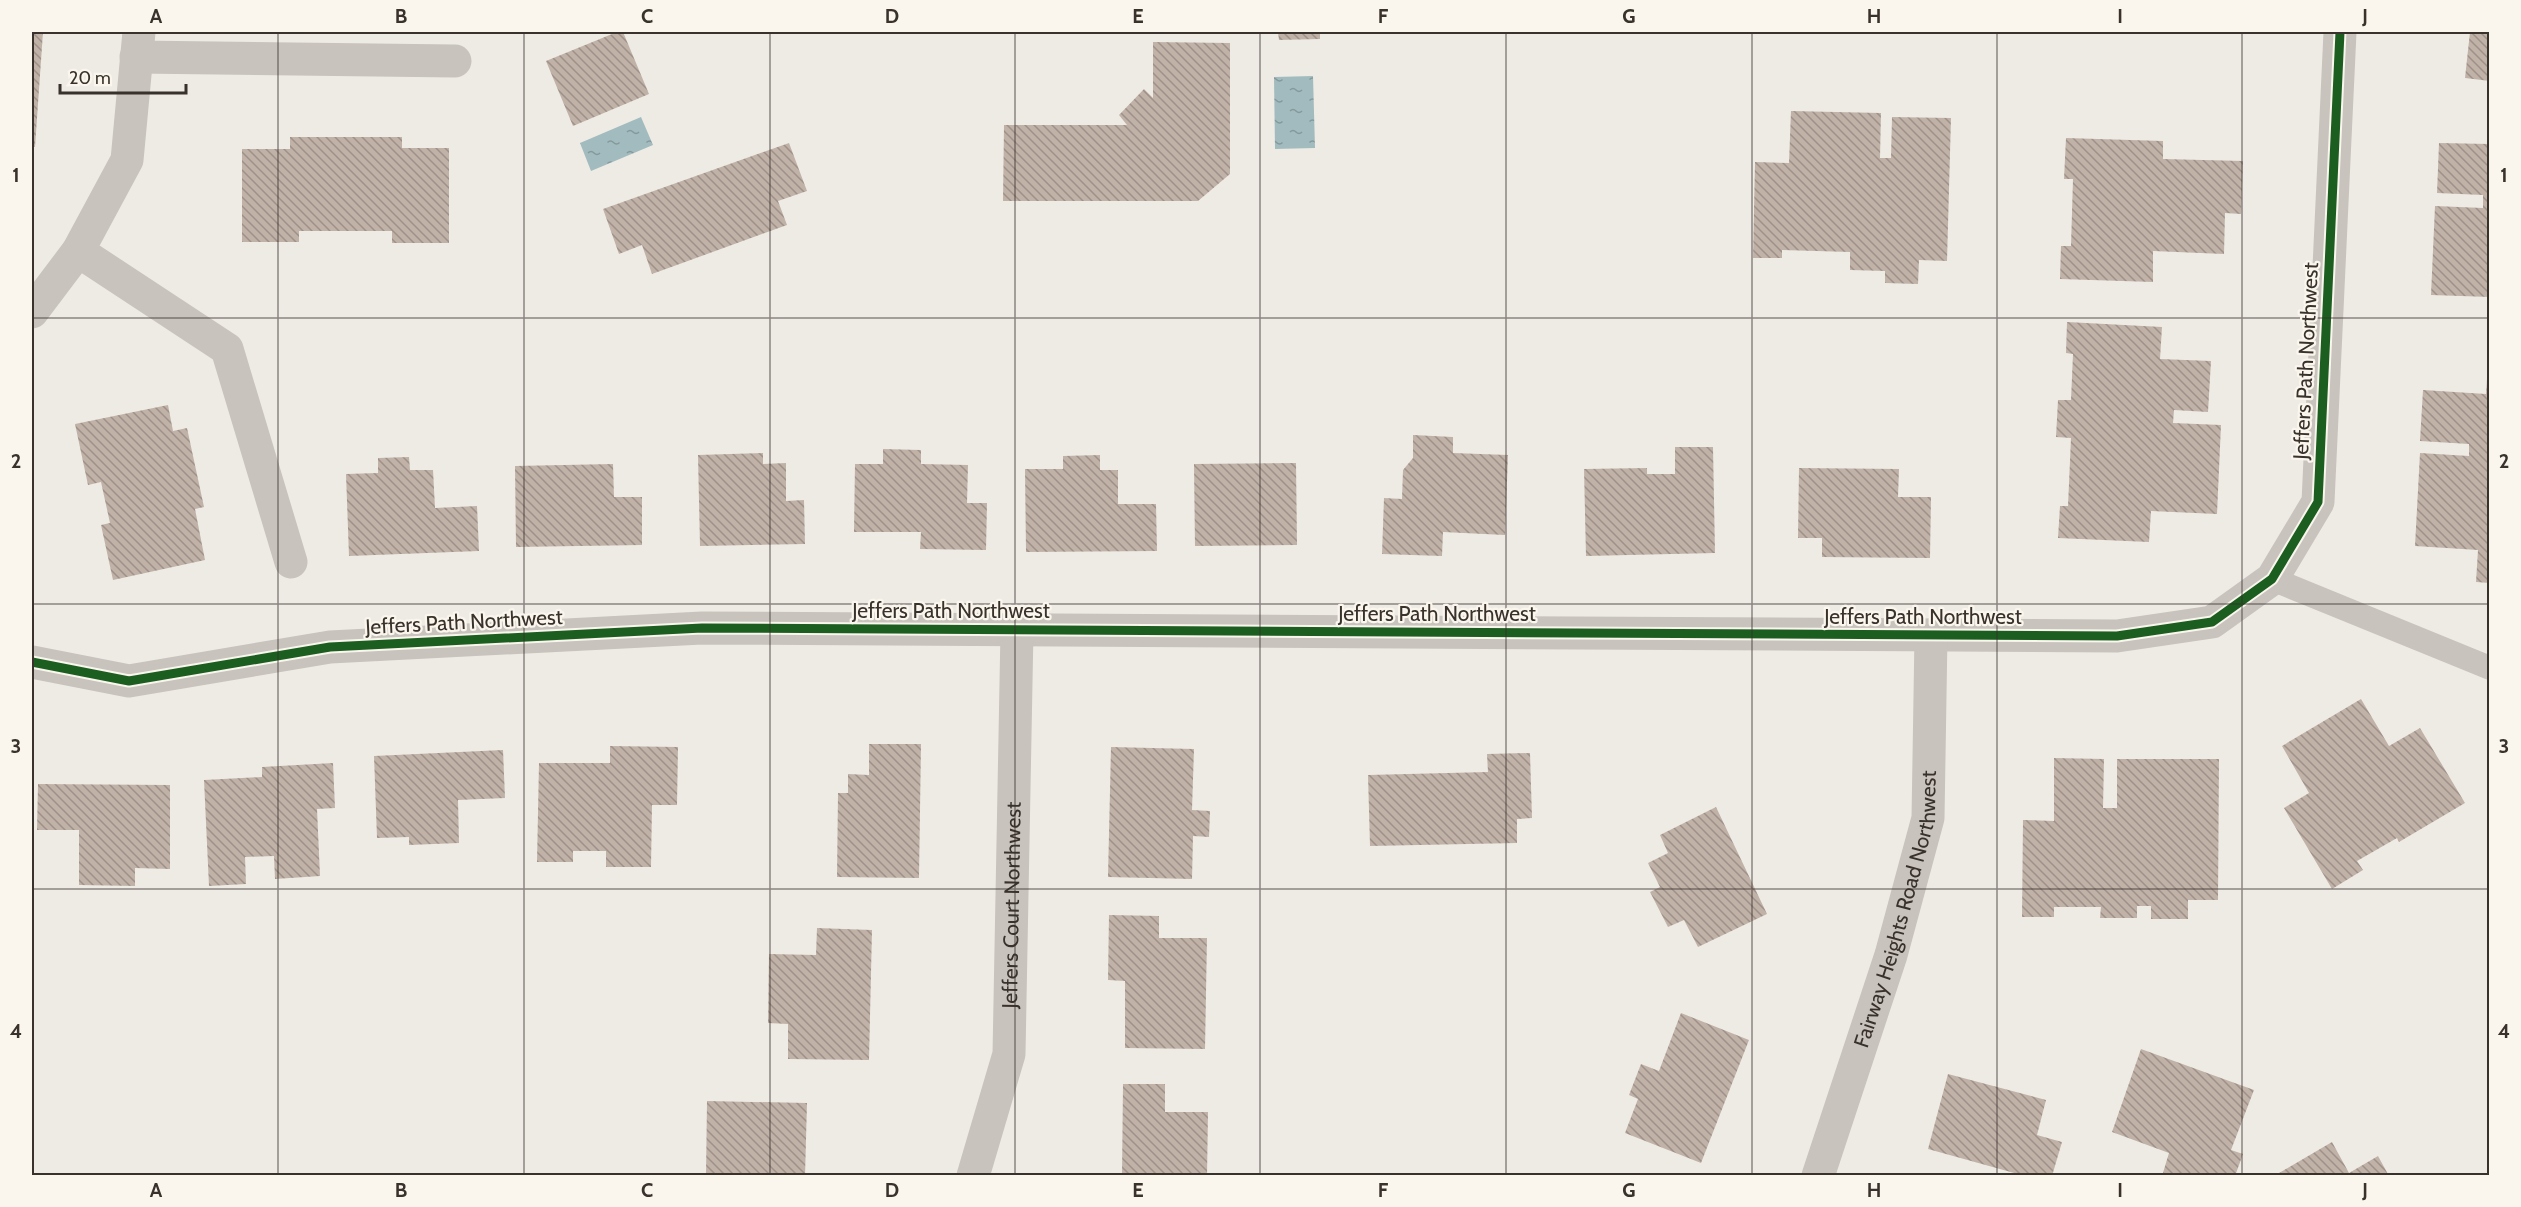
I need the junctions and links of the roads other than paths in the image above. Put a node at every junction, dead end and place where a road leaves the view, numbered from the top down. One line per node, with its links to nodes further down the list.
1 (2340, 32): 7 (street, Jeffers Path Northwest)
2 (138, 44): 3 (street); 4 (street)
3 (455, 61)
4 (78, 251): 5 (street); 6 (street)
5 (32, 312)
6 (291, 562)
7 (2272, 579): 9 (street, Jeffers Path Northwest); 11 (lane)
8 (1017, 630): 9 (street, Jeffers Path Northwest); 10 (street, Jeffers Path Northwest); 12 (street, Jeffers Court Northwest)
9 (1931, 635): 13 (street, Fairway Heights Road Northwest)
10 (32, 662)
11 (2490, 668)
12 (973, 1176)
13 (1818, 1176)

